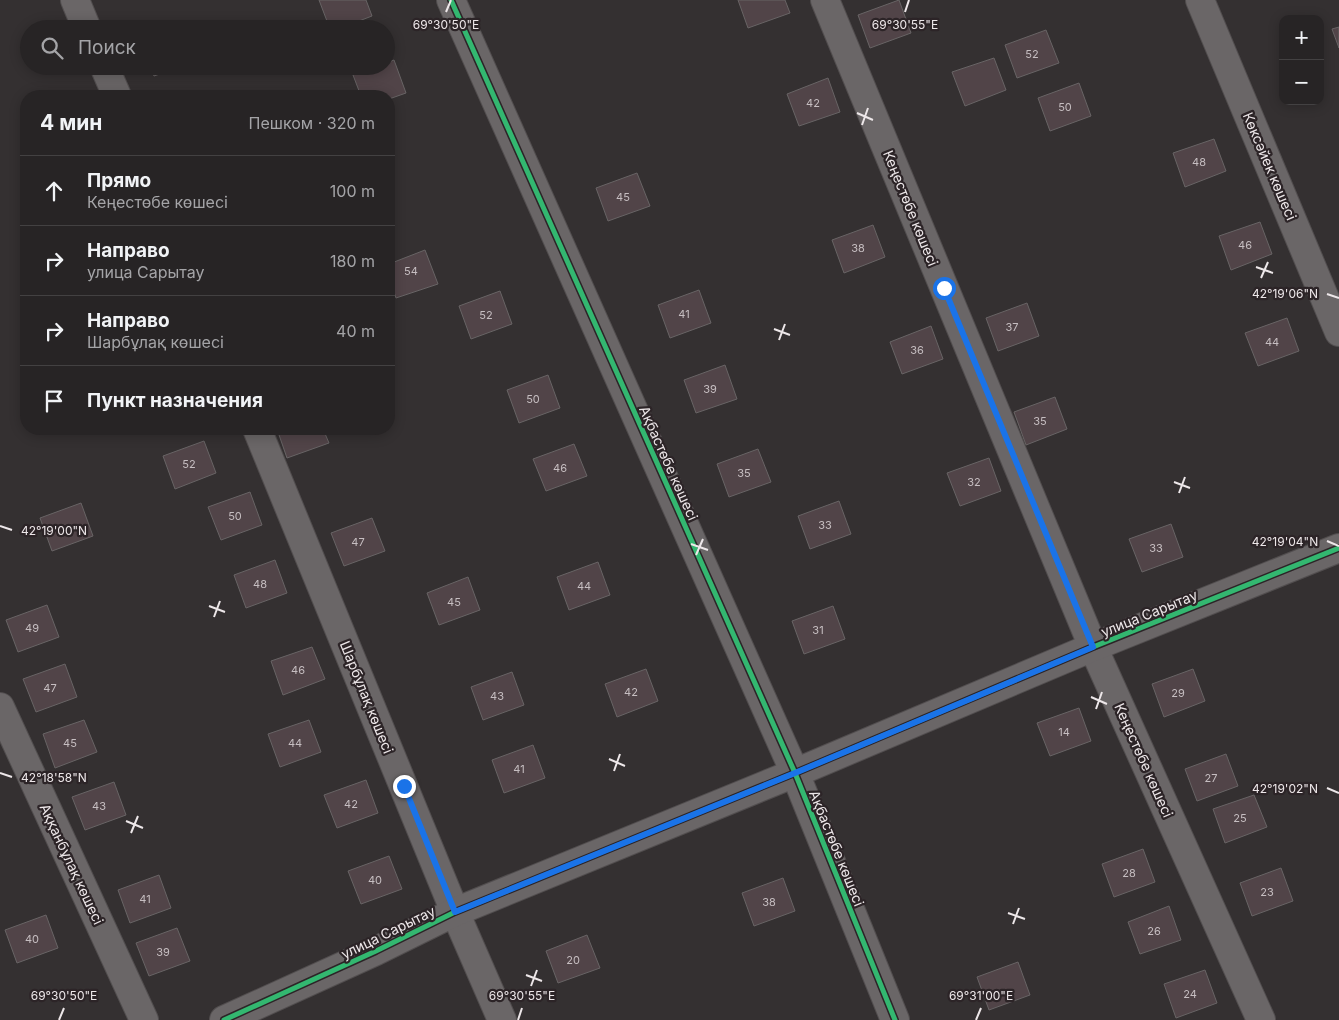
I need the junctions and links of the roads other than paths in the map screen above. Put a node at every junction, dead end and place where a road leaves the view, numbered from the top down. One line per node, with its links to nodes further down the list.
1 (74, 0): 5 (street)
2 (451, 0): 13 (street, Ақбастөбе көшесі)
3 (825, 0): 11 (street, Кеңестөбе көшесі)
4 (1200, 0): 8 (street, Көксәйек көшесі)
5 (83, 20)
6 (108, 75): 7 (street)
7 (114, 90)
8 (1339, 332)
9 (260, 435): 14 (street, Шарбұлақ көшесі)
10 (1339, 548): 11 (street, улица Сарытау)
11 (1093, 647): 13 (street, улица Сарытау); 19 (street, Кеңестөбе көшесі)
12 (0, 707): 15 (street, Аққанбұлақ көшесі)
13 (795, 773): 14 (street, улица Сарытау); 18 (street, Ақбастөбе көшесі)
14 (455, 912): 16 (street, улица Сарытау); 17 (street, Шарбұлақ көшесі)
15 (144, 1020)
16 (224, 1020)
17 (502, 1020)
18 (895, 1020)
19 (1261, 1020)

